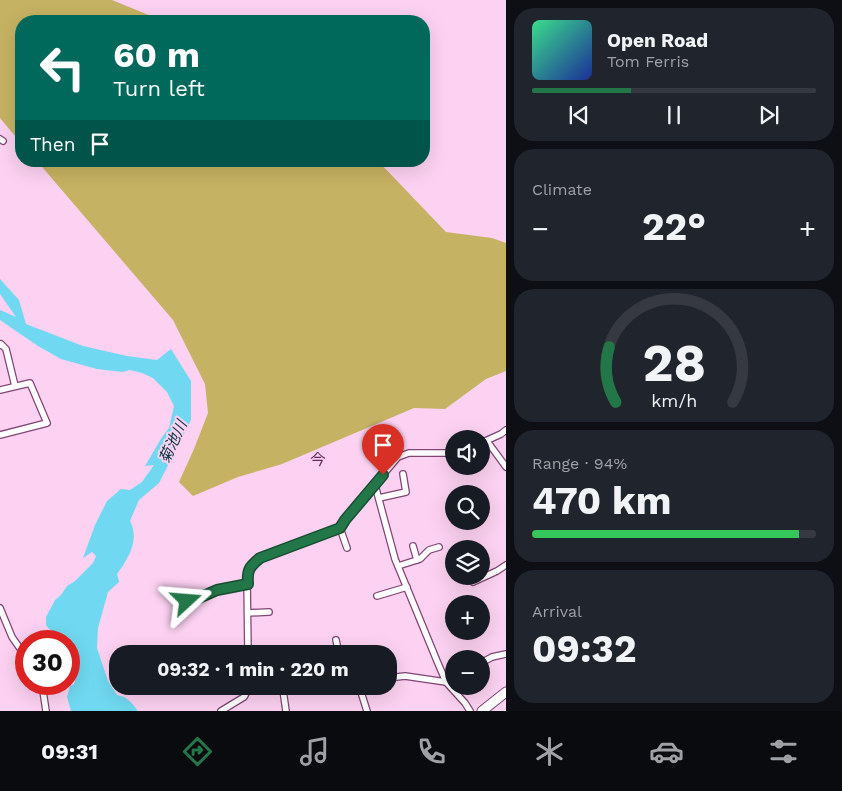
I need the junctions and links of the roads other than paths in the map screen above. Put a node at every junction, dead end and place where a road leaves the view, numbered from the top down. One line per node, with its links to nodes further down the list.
1 (0, 345): 2 (street)
2 (15, 386): 3 (street); 5 (street)
3 (0, 390)
4 (506, 430): 6 (street)
5 (0, 435)
6 (490, 439)
7 (490, 449): 9 (street)
8 (445, 453): 11 (street)
9 (506, 467)
10 (403, 474): 12 (street)
11 (375, 485): 12 (street); 13 (street)
12 (379, 498): 19 (street)
13 (340, 528): 16 (street); 21 (street)
14 (413, 546): 17 (street)
15 (440, 547): 17 (street)
16 (347, 548)
17 (417, 560): 19 (street)
18 (506, 565): 20 (street)
19 (398, 566): 22 (street)
20 (490, 574)
21 (248, 584): 24 (street); 27 (street)
22 (407, 587): 23 (street); 35 (street)
23 (377, 596)
24 (187, 601)
25 (0, 608): 29 (street)
26 (269, 612): 27 (street)
27 (248, 613): 30 (street)
28 (336, 640): 31 (street)
29 (15, 643)
30 (248, 645)
31 (337, 645)
32 (506, 654): 33 (street)
33 (490, 658)
34 (397, 677): 36 (street)
35 (445, 680)
36 (445, 682)
37 (506, 692): 48 (street)
38 (44, 695): 43 (street)
39 (245, 695): 44 (street)
40 (284, 695): 45 (street)
41 (363, 695): 46 (street)
42 (457, 695): 47 (street)
43 (46, 711)
44 (221, 711)
45 (286, 711)
46 (367, 711)
47 (470, 711)
48 (482, 711)

